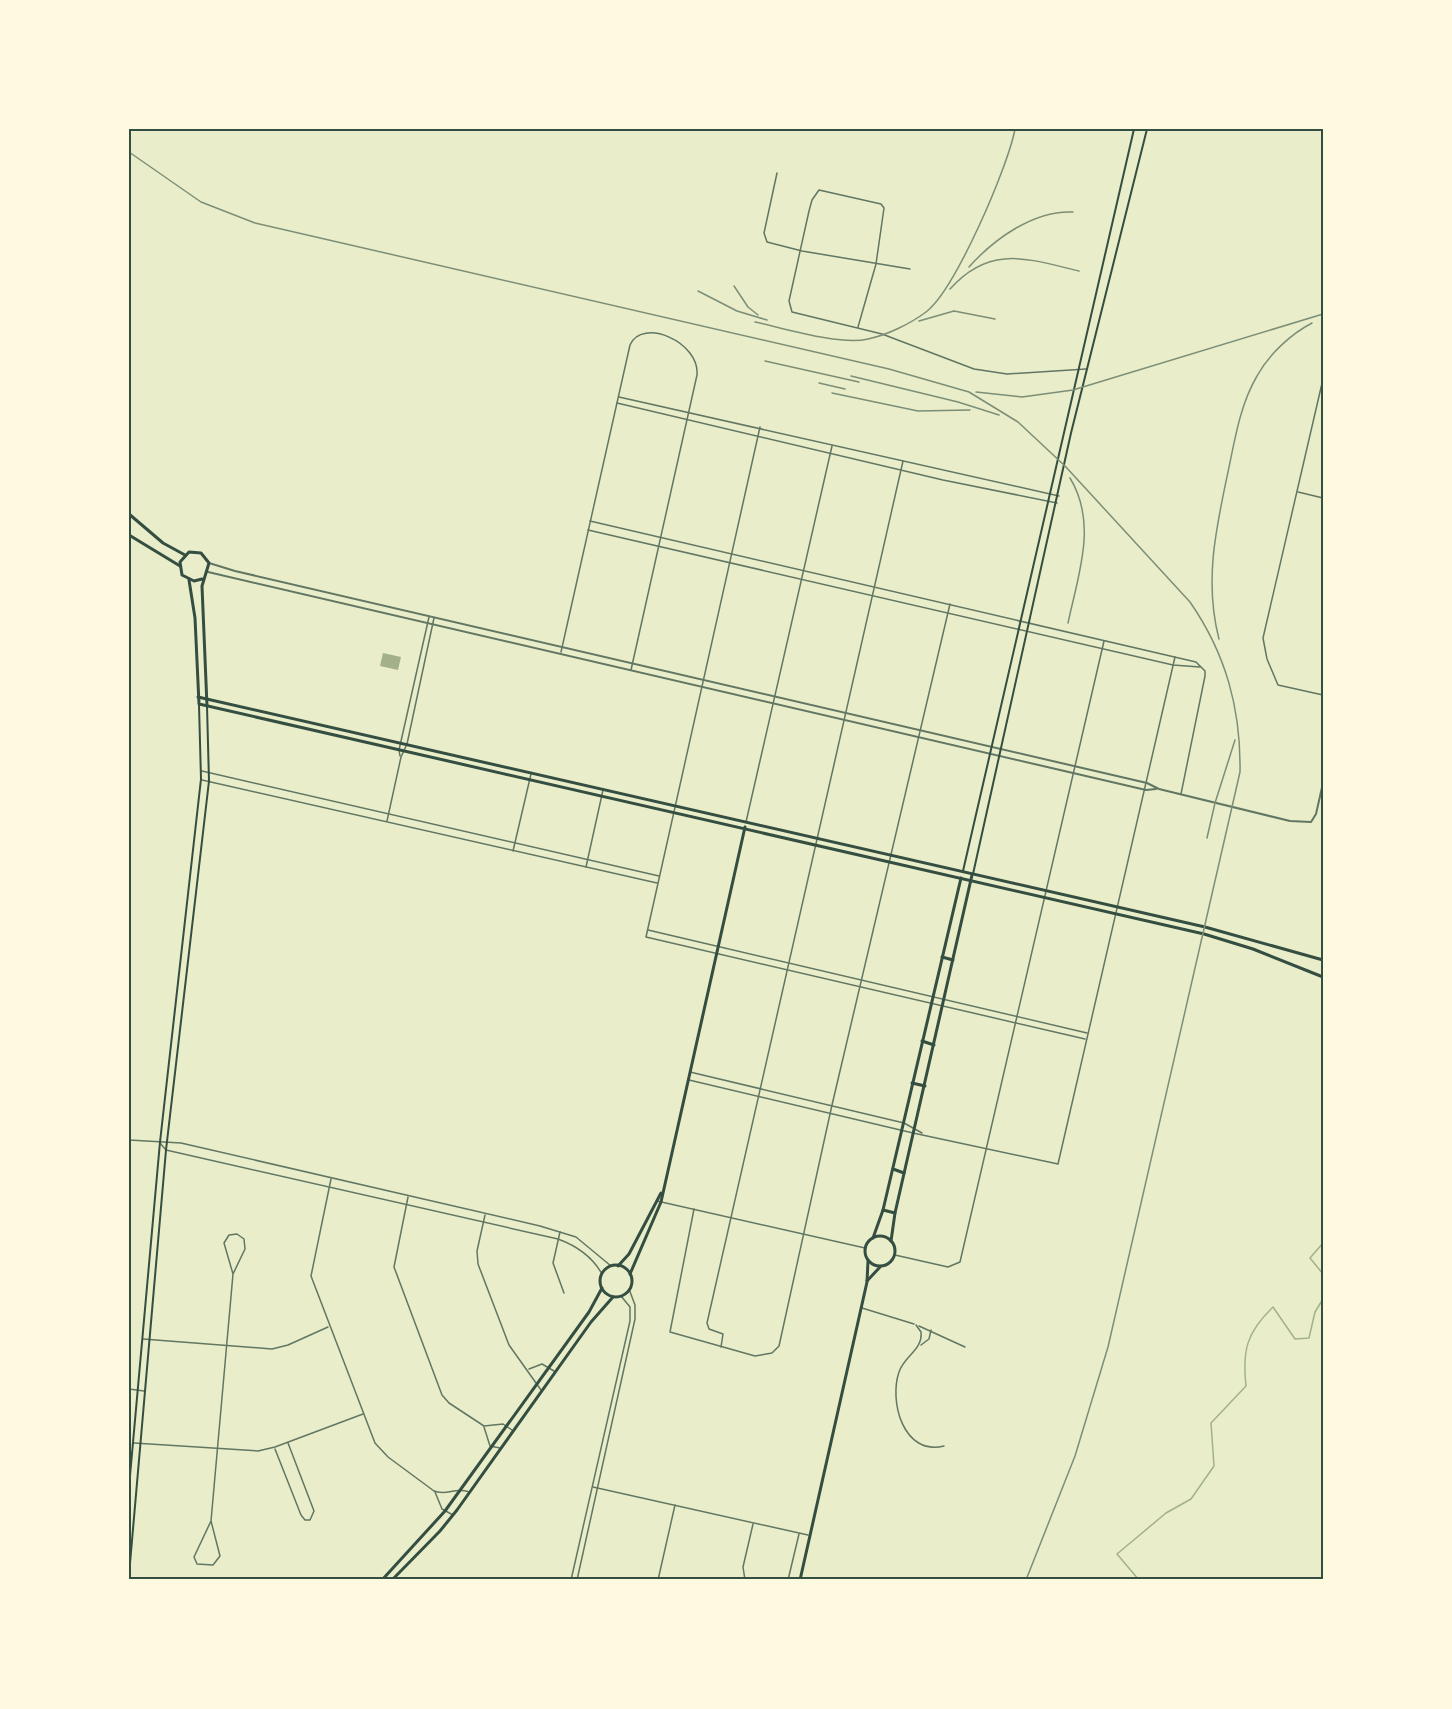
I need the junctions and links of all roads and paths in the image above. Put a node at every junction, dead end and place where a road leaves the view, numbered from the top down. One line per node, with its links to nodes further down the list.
1 (1134, 129): 7 (main road)
2 (1147, 129): 8 (main road)
3 (777, 173): 4 (street)
4 (802, 251): 5 (street); 5 (street); 9 (street)
5 (876, 264): 6 (street); 9 (street)
6 (910, 269)
7 (1094, 302): 8 (main road); 11 (main road)
8 (1103, 304): 10 (main road)
9 (858, 327): 11 (street)
10 (1087, 369): 11 (street); 27 (main road)
11 (1078, 370): 26 (main road)
12 (1323, 379): 25 (street)
13 (618, 397): 14 (street); 15 (street); 15 (street)
14 (617, 403): 16 (street); 32 (street)
15 (689, 412): 16 (street); 17 (street)
16 (687, 420): 18 (street); 35 (street)
17 (760, 427): 18 (street); 19 (street)
18 (758, 437): 20 (street); 37 (street)
19 (832, 445): 20 (street); 21 (street)
20 (830, 454): 22 (street); 44 (street)
21 (903, 461): 22 (street); 23 (street)
22 (901, 470): 24 (street); 51 (street)
23 (978, 478): 24 (street); 26 (street)
24 (976, 486): 29 (street)
25 (1297, 492): 28 (street); 74 (street)
26 (1051, 493): 27 (street); 29 (main road)
27 (1059, 496): 30 (main road)
28 (1323, 498)
29 (1048, 501): 30 (street); 39 (main road)
30 (1057, 503): 40 (main road)
31 (129, 514): 38 (highway)
32 (590, 521): 33 (street); 35 (street)
33 (588, 531): 36 (street); 64 (street)
34 (129, 535): 43 (highway)
35 (661, 537): 36 (street); 37 (street)
36 (658, 547): 41 (street); 68 (street)
37 (733, 554): 41 (street); 44 (street)
38 (185, 555): 42 (highway); 43 (highway)
39 (1036, 555): 40 (main road); 57 (main road)
40 (1044, 557): 58 (main road)
41 (732, 562): 49 (street); 72 (street)
42 (209, 563): 45 (street); 46 (highway)
43 (180, 566): 50 (highway)
44 (805, 570): 49 (street); 51 (street)
45 (235, 571): 48 (street); 55 (street)
46 (208, 572): 47 (highway); 48 (street)
47 (202, 579): 50 (highway); 77 (highway)
48 (234, 579): 59 (street)
49 (803, 579): 52 (street); 76 (street)
50 (189, 580): 75 (highway)
51 (875, 587): 52 (street); 53 (street)
52 (873, 595): 54 (street); 81 (street)
53 (950, 604): 54 (street); 57 (street)
54 (947, 612): 61 (street); 83 (street)
55 (429, 616): 56 (street); 59 (street)
56 (434, 617): 60 (street); 64 (street)
57 (1020, 620): 58 (street); 61 (main road)
58 (1030, 622): 62 (main road); 63 (street)
59 (427, 624): 60 (street); 85 (street)
60 (433, 625): 66 (street); 86 (street)
61 (1018, 629): 62 (street); 87 (main road)
62 (1028, 631): 65 (street); 89 (main road)
63 (1104, 640): 65 (street); 67 (street)
64 (562, 647): 66 (street); 68 (street)
65 (1102, 648): 69 (street); 94 (street)
66 (560, 653): 71 (street)
67 (1175, 657): 69 (street); 70 (street)
68 (633, 663): 71 (street); 72 (street)
69 (1173, 665): 70 (street); 102 (street)
70 (1201, 666): 109 (street)
71 (631, 670): 73 (street)
72 (704, 681): 73 (street); 76 (street)
73 (703, 686): 79 (street); 111 (street)
74 (1323, 695)
75 (198, 697): 77 (highway); 78 (highway)
76 (775, 697): 79 (street); 81 (street)
77 (207, 699): 80 (highway); 85 (highway)
78 (199, 704): 80 (highway); 95 (main road)
79 (774, 704): 82 (street); 114 (street)
80 (207, 706): 88 (highway); 96 (main road)
81 (846, 714): 82 (street); 83 (street)
82 (844, 720): 84 (street); 117 (street)
83 (919, 731): 84 (street); 87 (street)
84 (918, 736): 91 (street); 121 (street)
85 (400, 743): 86 (highway); 88 (street)
86 (407, 744): 90 (street); 97 (highway)
87 (991, 748): 89 (street); 91 (main road)
88 (399, 750): 90 (highway); 93 (street)
89 (1001, 750): 92 (main road); 94 (street)
90 (405, 751): 93 (street); 100 (highway)
91 (990, 754): 92 (street); 125 (main road)
92 (1000, 756): 98 (street); 126 (main road)
93 (401, 757): 112 (street)
94 (1075, 767): 98 (street); 102 (street)
95 (201, 770): 96 (street); 99 (main road)
96 (209, 772): 101 (main road); 104 (street)
97 (531, 773): 100 (street); 105 (highway)
98 (1073, 773): 107 (street); 131 (street)
99 (201, 779): 101 (street); 173 (main road)
100 (530, 779): 110 (highway); 118 (street)
101 (209, 781): 108 (street); 172 (main road)
102 (1147, 783): 106 (street); 107 (street)
103 (1323, 783): 109 (street)
104 (257, 784): 108 (street); 112 (street)
105 (603, 789): 110 (street); 111 (highway)
106 (1159, 789): 107 (street); 109 (street)
107 (1146, 790): 133 (street)
108 (256, 792): 113 (street)
109 (1181, 794)
110 (602, 795): 111 (highway); 123 (street)
111 (676, 809): 114 (highway); 127 (street)
112 (388, 815): 113 (street); 115 (street)
113 (386, 822): 116 (street)
114 (745, 825): 117 (highway); 138 (highway)
115 (448, 829): 116 (street); 118 (street)
116 (447, 836): 119 (street)
117 (816, 842): 121 (highway); 143 (street)
118 (515, 844): 119 (street); 120 (street)
119 (513, 851): 122 (street)
120 (552, 852): 122 (street); 123 (street)
121 (890, 858): 125 (highway); 128 (highway); 146 (street)
122 (550, 859): 124 (street)
123 (588, 861): 124 (street); 127 (street)
124 (586, 867): 130 (street)
125 (962, 873): 126 (highway); 128 (highway)
126 (972, 875): 129 (highway); 131 (highway)
127 (659, 876): 130 (street)
128 (961, 879): 129 (highway); 135 (highway)
129 (971, 881): 132 (highway); 136 (highway)
130 (658, 883): 137 (street)
131 (1047, 893): 132 (street); 133 (highway)
132 (1046, 898): 134 (highway); 152 (street)
133 (1118, 908): 134 (street); 142 (highway)
134 (1117, 914): 145 (highway); 154 (street)
135 (950, 923): 136 (highway); 140 (highway)
136 (961, 926): 141 (highway)
137 (647, 930): 138 (street); 139 (street)
138 (719, 946): 139 (highway); 143 (street)
139 (717, 954): 144 (street); 158 (highway)
140 (942, 957): 141 (highway); 148 (highway)
141 (953, 960): 149 (highway)
142 (1323, 960)
143 (788, 963): 144 (street); 146 (street)
144 (786, 971): 147 (street); 162 (street)
145 (1323, 977)
146 (862, 980): 147 (street); 148 (street)
147 (860, 987): 150 (street); 164 (street)
148 (933, 996): 149 (street); 150 (highway)
149 (944, 999): 151 (highway); 152 (street)
150 (931, 1004): 151 (street); 156 (highway)
151 (942, 1006): 153 (street); 157 (highway)
152 (1016, 1017): 153 (street); 154 (street)
153 (1014, 1023): 155 (street); 174 (street)
154 (1087, 1033): 155 (street)
155 (1085, 1039): 174 (street)
156 (922, 1041): 157 (highway); 160 (highway)
157 (934, 1045): 161 (highway)
158 (689, 1071): 159 (highway); 162 (street)
159 (687, 1080): 163 (street); 183 (highway)
160 (912, 1083): 161 (highway); 166 (highway)
161 (925, 1086): 167 (highway)
162 (759, 1088): 163 (street); 164 (street)
163 (758, 1096): 165 (street); 189 (street)
164 (832, 1105): 165 (street); 166 (street)
165 (830, 1114): 168 (street); 192 (street)
166 (904, 1123): 167 (street); 168 (highway)
167 (915, 1126): 169 (highway); 170 (street)
168 (902, 1130): 169 (street); 178 (highway)
169 (914, 1133): 170 (street); 179 (highway)
170 (923, 1133): 174 (street)
171 (129, 1140): 173 (street)
172 (168, 1140): 173 (street); 175 (main road); 176 (street)
173 (160, 1142): 175 (street); 217 (main road)
174 (985, 1148): 197 (street)
175 (166, 1150): 177 (street); 218 (main road)
176 (252, 1160): 177 (street); 180 (street)
177 (250, 1168): 181 (street)
178 (893, 1169): 179 (highway); 186 (highway)
179 (904, 1173): 187 (highway)
180 (331, 1178): 181 (street); 182 (street)
181 (329, 1186): 184 (street); 215 (street)
182 (408, 1196): 184 (street); 188 (street)
183 (659, 1201): 185 (street); 200 (highway); 204 (highway)
184 (407, 1203): 190 (street); 235 (street)
185 (694, 1209): 189 (street); 222 (street)
186 (883, 1210): 187 (highway); 193 (highway)
187 (895, 1213): 195 (highway)
188 (486, 1214): 190 (street); 191 (street)
189 (732, 1218): 192 (street); 222 (street)
190 (484, 1222): 194 (street); 226 (street)
191 (560, 1231): 194 (street); 199 (street)
192 (802, 1234): 196 (street); 222 (street)
193 (873, 1238): 195 (highway); 196 (highway)
194 (558, 1239): 203 (street); 208 (street)
195 (891, 1241): 197 (highway)
196 (865, 1248): 198 (highway)
197 (895, 1255): 201 (highway)
198 (868, 1261): 201 (highway); 205 (highway)
199 (611, 1266): 200 (highway); 203 (highway)
200 (618, 1266): 204 (highway)
201 (880, 1267): 205 (highway)
202 (233, 1274): 202 (street); 220 (street)
203 (602, 1274): 206 (highway)
204 (630, 1274): 207 (highway)
205 (867, 1282): 213 (highway)
206 (602, 1288): 210 (highway); 225 (highway)
207 (629, 1289): 209 (highway); 211 (street)
208 (564, 1293)
209 (621, 1296): 210 (highway); 212 (street)
210 (613, 1297): 227 (highway)
211 (635, 1305): 212 (street); 224 (street)
212 (630, 1307): 223 (street)
213 (861, 1308): 214 (street); 257 (highway)
214 (916, 1325): 216 (street); 219 (street)
215 (330, 1326): 220 (street); 233 (street)
216 (931, 1330): 219 (street); 221 (street)
217 (142, 1339): 218 (street); 230 (main road)
218 (149, 1340): 220 (street); 232 (main road)
219 (920, 1345): 240 (street)
220 (226, 1347): 244 (street)
221 (965, 1347)
222 (721, 1348)
223 (621, 1357): 224 (street); 245 (street)
224 (626, 1358): 247 (street)
225 (549, 1367): 226 (street); 227 (street); 228 (highway)
226 (529, 1369): 228 (street)
227 (555, 1372): 231 (highway)
228 (536, 1385): 231 (street); 234 (highway)
229 (129, 1389): 230 (street)
230 (138, 1390): 232 (street); 238 (main road)
231 (542, 1390): 236 (highway)
232 (145, 1391): 239 (main road)
233 (364, 1414): 237 (street); 249 (street)
234 (507, 1425): 235 (street); 236 (street); 242 (highway)
235 (484, 1426): 242 (street)
236 (513, 1431): 243 (highway)
237 (288, 1442): 241 (street); 241 (street)
238 (133, 1443): 239 (street); 246 (main road)
239 (141, 1444): 244 (street); 260 (main road)
240 (944, 1446)
241 (275, 1447): 244 (street)
242 (491, 1448): 243 (street); 248 (highway)
243 (501, 1448): 250 (highway)
244 (217, 1450): 254 (street)
245 (592, 1487): 247 (street); 261 (street)
246 (129, 1488)
247 (598, 1488): 251 (street); 264 (street)
248 (461, 1490): 249 (street); 250 (street); 252 (highway)
249 (434, 1491): 252 (street)
250 (470, 1492): 253 (highway)
251 (675, 1505): 255 (street); 265 (street)
252 (445, 1511): 253 (street); 258 (highway)
253 (453, 1515): 259 (highway)
254 (211, 1521): 254 (street)
255 (753, 1524): 256 (street); 266 (street)
256 (799, 1533): 257 (street); 267 (street)
257 (810, 1535): 268 (highway)
258 (397, 1566): 259 (highway); 262 (highway)
259 (402, 1571): 263 (highway)
260 (129, 1575)
261 (571, 1579): 264 (street)
262 (382, 1580)
263 (392, 1580)
264 (578, 1580)
265 (658, 1580)
266 (745, 1580)
267 (788, 1580)
268 (800, 1580)

